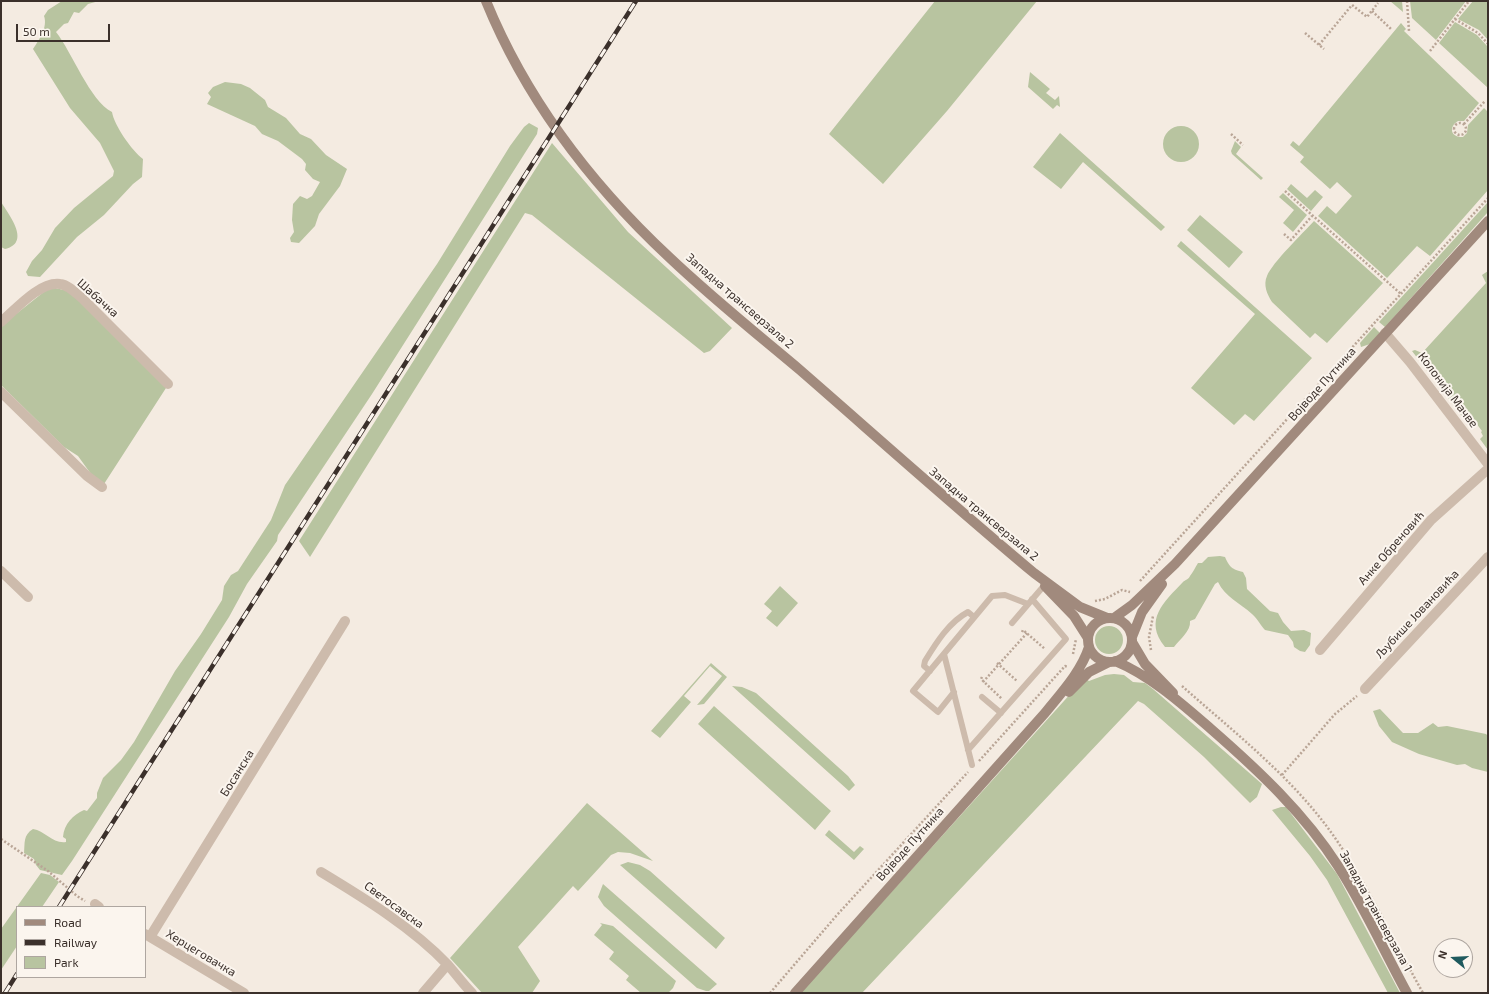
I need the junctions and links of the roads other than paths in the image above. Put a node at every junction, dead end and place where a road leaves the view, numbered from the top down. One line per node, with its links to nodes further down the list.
1 (486, 1): 13 (main road, Западна трансверзала 2)
2 (1488, 221): 4 (main road, Војводе Путника)
3 (1, 322): 5 (street, Шабачка)
4 (1386, 333): 7 (street, Колонија Мачве); 11 (main road, Војводе Путника)
5 (168, 384)
6 (1, 392): 9 (street)
7 (1488, 464)
8 (1488, 470): 23 (street, Анке Обреновић)
9 (102, 487)
10 (1488, 557): 27 (street, Љубише Јовановића)
11 (1175, 564): 18 (main road, Војводе Путника); 21 (main road, Војводе Путника)
12 (1, 571): 15 (street)
13 (1034, 573): 18 (main road, Западна трансверзала 2); 22 (main road, Западна трансверзала 2)
14 (1042, 588): 16 (lane)
15 (28, 598)
16 (1030, 602): 17 (lane); 20 (lane); 31 (lane)
17 (974, 617): 24 (lane); 26 (lane)
18 (1111, 618): 21 (main road); 22 (main road)
19 (345, 621): 36 (street, Босанска)
20 (1012, 623)
21 (1132, 639): 25 (main road); 30 (main road, Западна трансверзала 1)
22 (1084, 640): 25 (main road); 32 (main road, Војводе Путника)
23 (1320, 650)
24 (944, 654): 26 (lane); 28 (lane)
25 (1112, 662): 30 (main road, Западна трансверзала 1); 32 (main road, Војводе Путника)
26 (930, 671): 28 (lane)
27 (1365, 688)
28 (954, 692): 33 (lane)
29 (982, 697): 31 (lane)
30 (1186, 707): 42 (main road, Западна трансверзала 1)
31 (1000, 713): 33 (lane)
32 (1045, 713): 41 (main road, Војводе Путника)
33 (968, 750): 34 (lane)
34 (972, 765)
35 (321, 872): 37 (street, Светосавска)
36 (148, 936): 38 (street, Херцеговачка)
37 (448, 965): 39 (street); 40 (street, Светосавска)
38 (244, 993)
39 (423, 993)
40 (472, 993)
41 (795, 993)
42 (1407, 993)

